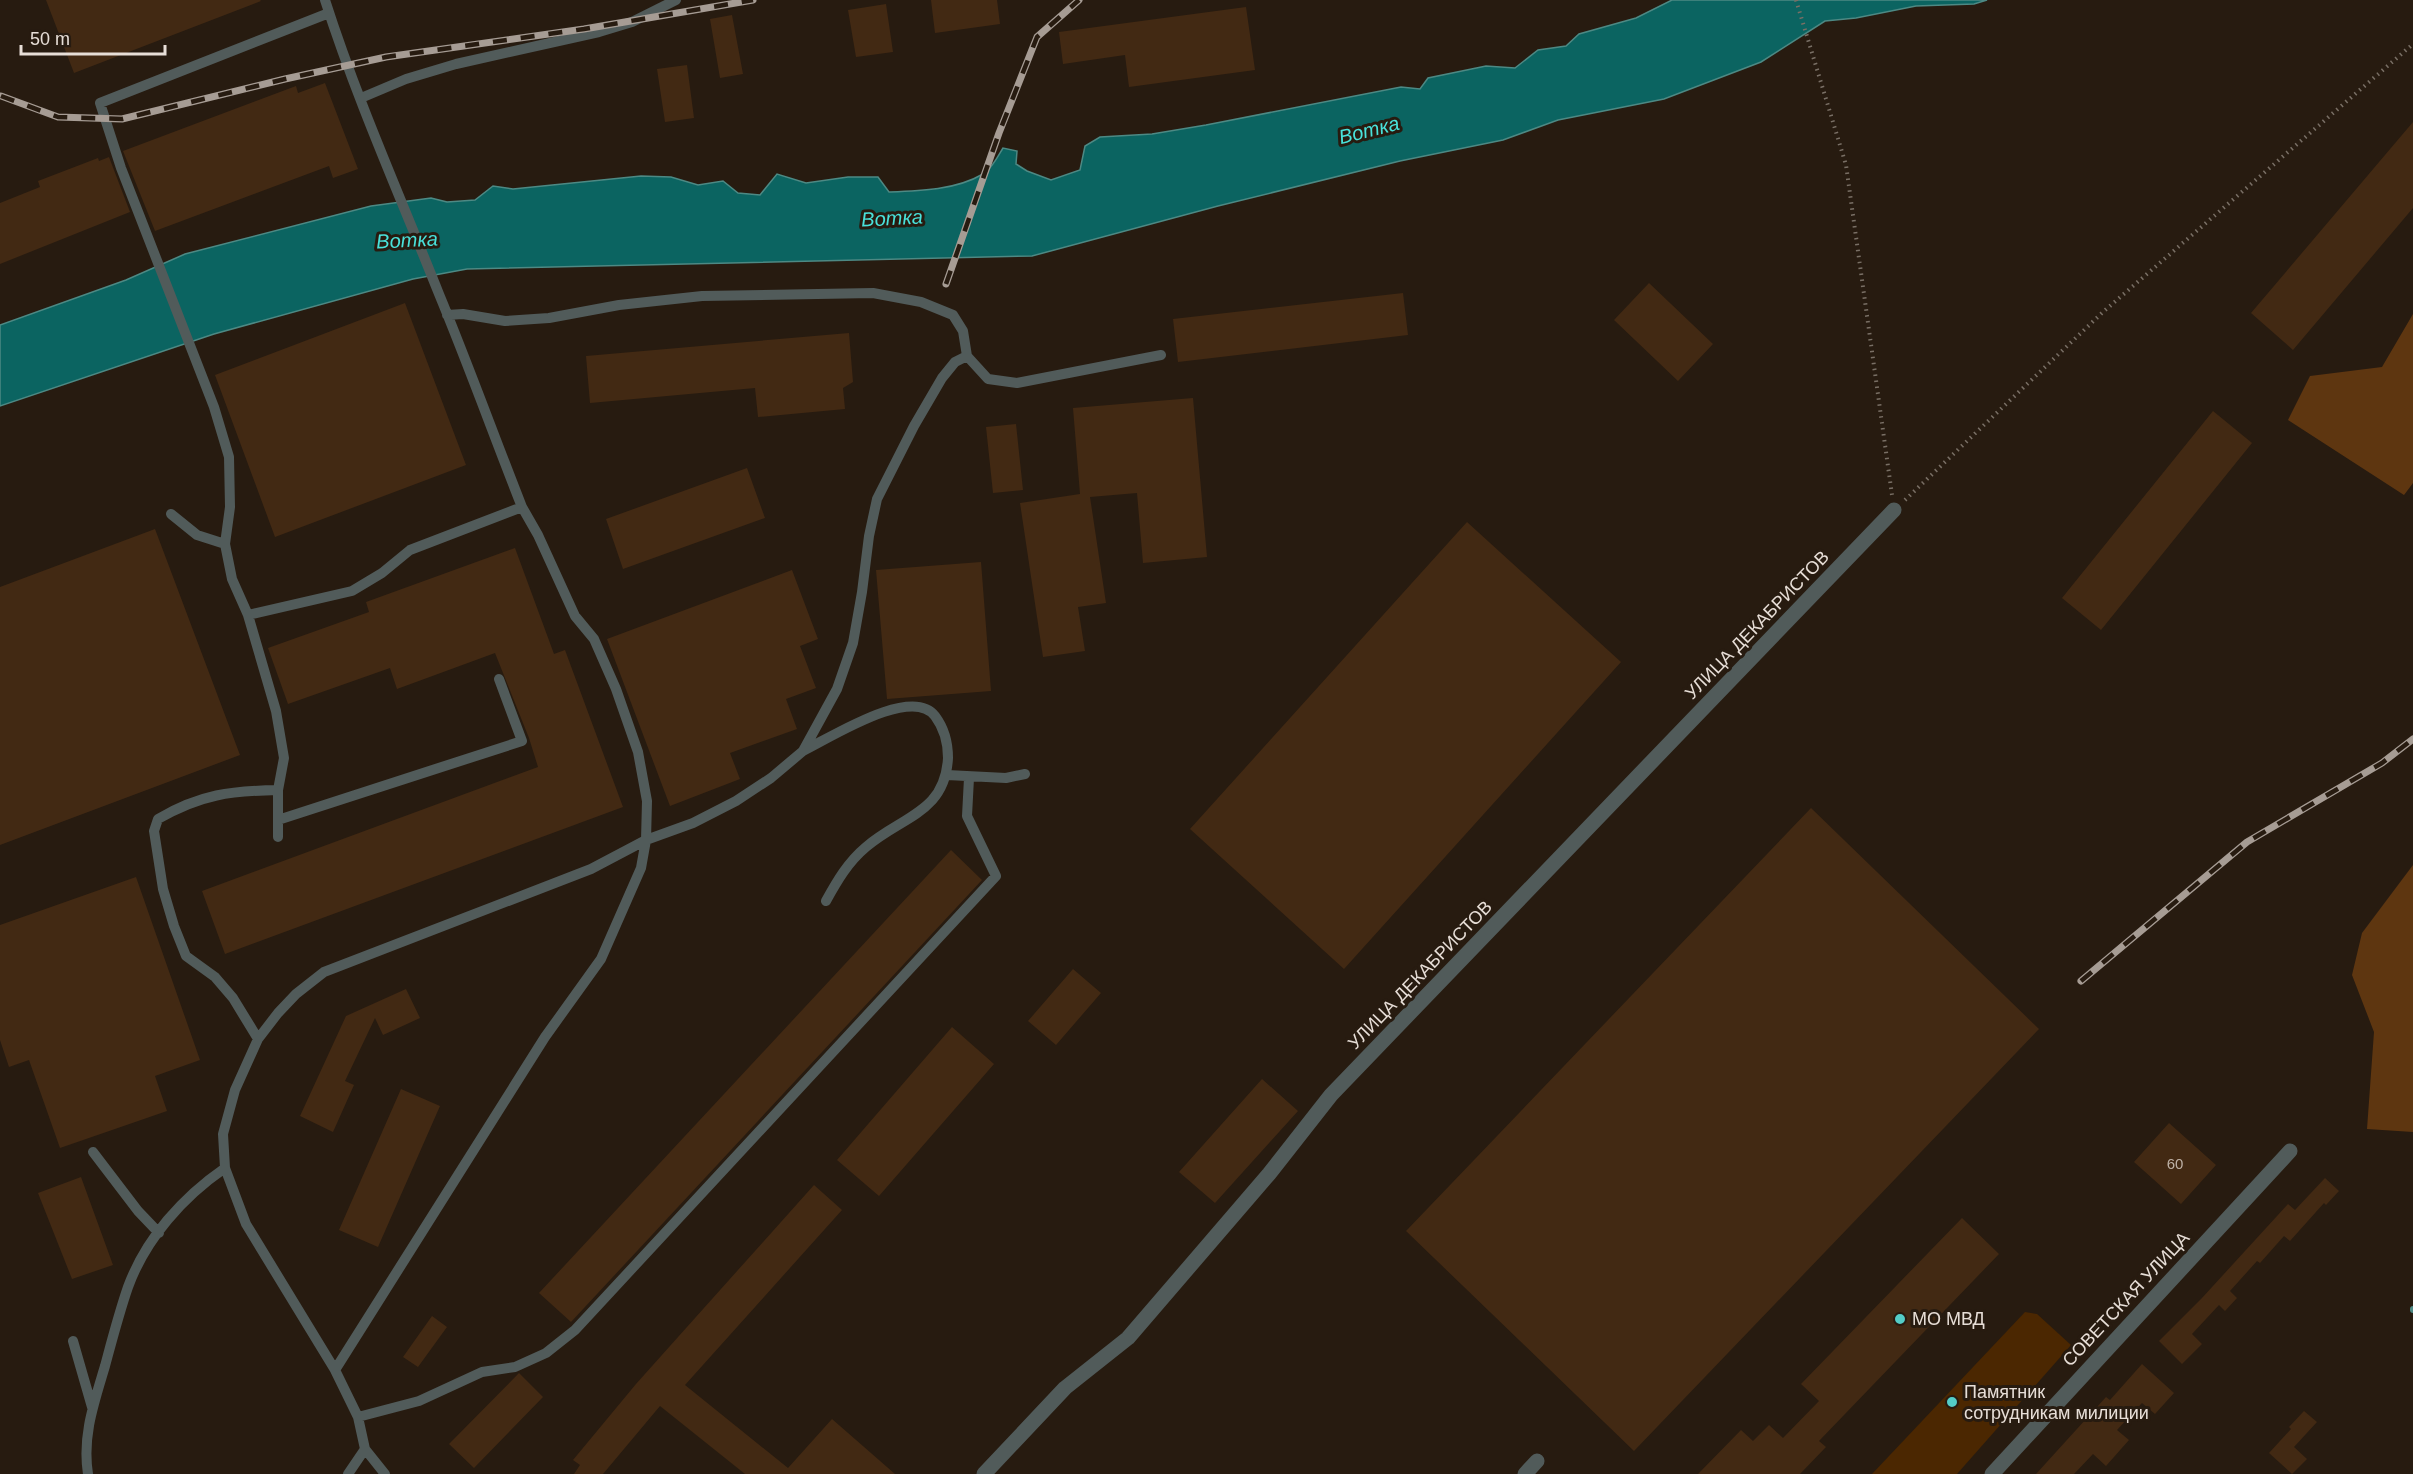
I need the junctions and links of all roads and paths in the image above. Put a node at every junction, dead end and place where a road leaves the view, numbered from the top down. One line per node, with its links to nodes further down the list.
1 (325, 0): 4 (lane)
2 (676, 0): 6 (lane)
3 (1796, 0): 11 (path)
4 (329, 13): 6 (lane); 13 (lane)
5 (2413, 44): 11 (path)
6 (361, 99): 7 (lane)
7 (447, 315): 9 (lane); 10 (lane)
8 (1161, 355): 9 (lane)
9 (967, 356): 16 (lane)
10 (522, 507): 14 (lane); 23 (lane)
11 (1894, 510): 39 (street, УЛИЦА ДЕКАБРИСТОВ)
12 (171, 514): 13 (lane)
13 (225, 544): 14 (lane)
14 (248, 615): 20 (lane)
15 (499, 679): 21 (lane)
16 (803, 751): 18 (lane); 23 (lane)
17 (1025, 774): 19 (lane)
18 (947, 775): 19 (lane); 24 (lane)
19 (969, 778): 33 (lane)
20 (278, 790): 21 (lane); 25 (lane)
21 (278, 820): 22 (lane)
22 (278, 837)
23 (646, 840): 25 (lane); 31 (lane)
24 (826, 901)
25 (258, 1039): 28 (lane)
26 (2290, 1151): 41 (street, СОВЕТСКАЯ УЛИЦА)
27 (93, 1152): 29 (lane)
28 (225, 1168): 29 (lane); 31 (lane)
29 (159, 1233): 32 (lane)
30 (73, 1341): 32 (lane)
31 (335, 1370): 33 (lane)
32 (92, 1407): 36 (lane)
33 (358, 1417): 34 (lane)
34 (365, 1449): 37 (lane); 38 (lane)
35 (1537, 1461): 40 (street)
36 (88, 1474)
37 (348, 1474)
38 (385, 1474)
39 (984, 1474)
40 (1525, 1474)
41 (1992, 1474)

